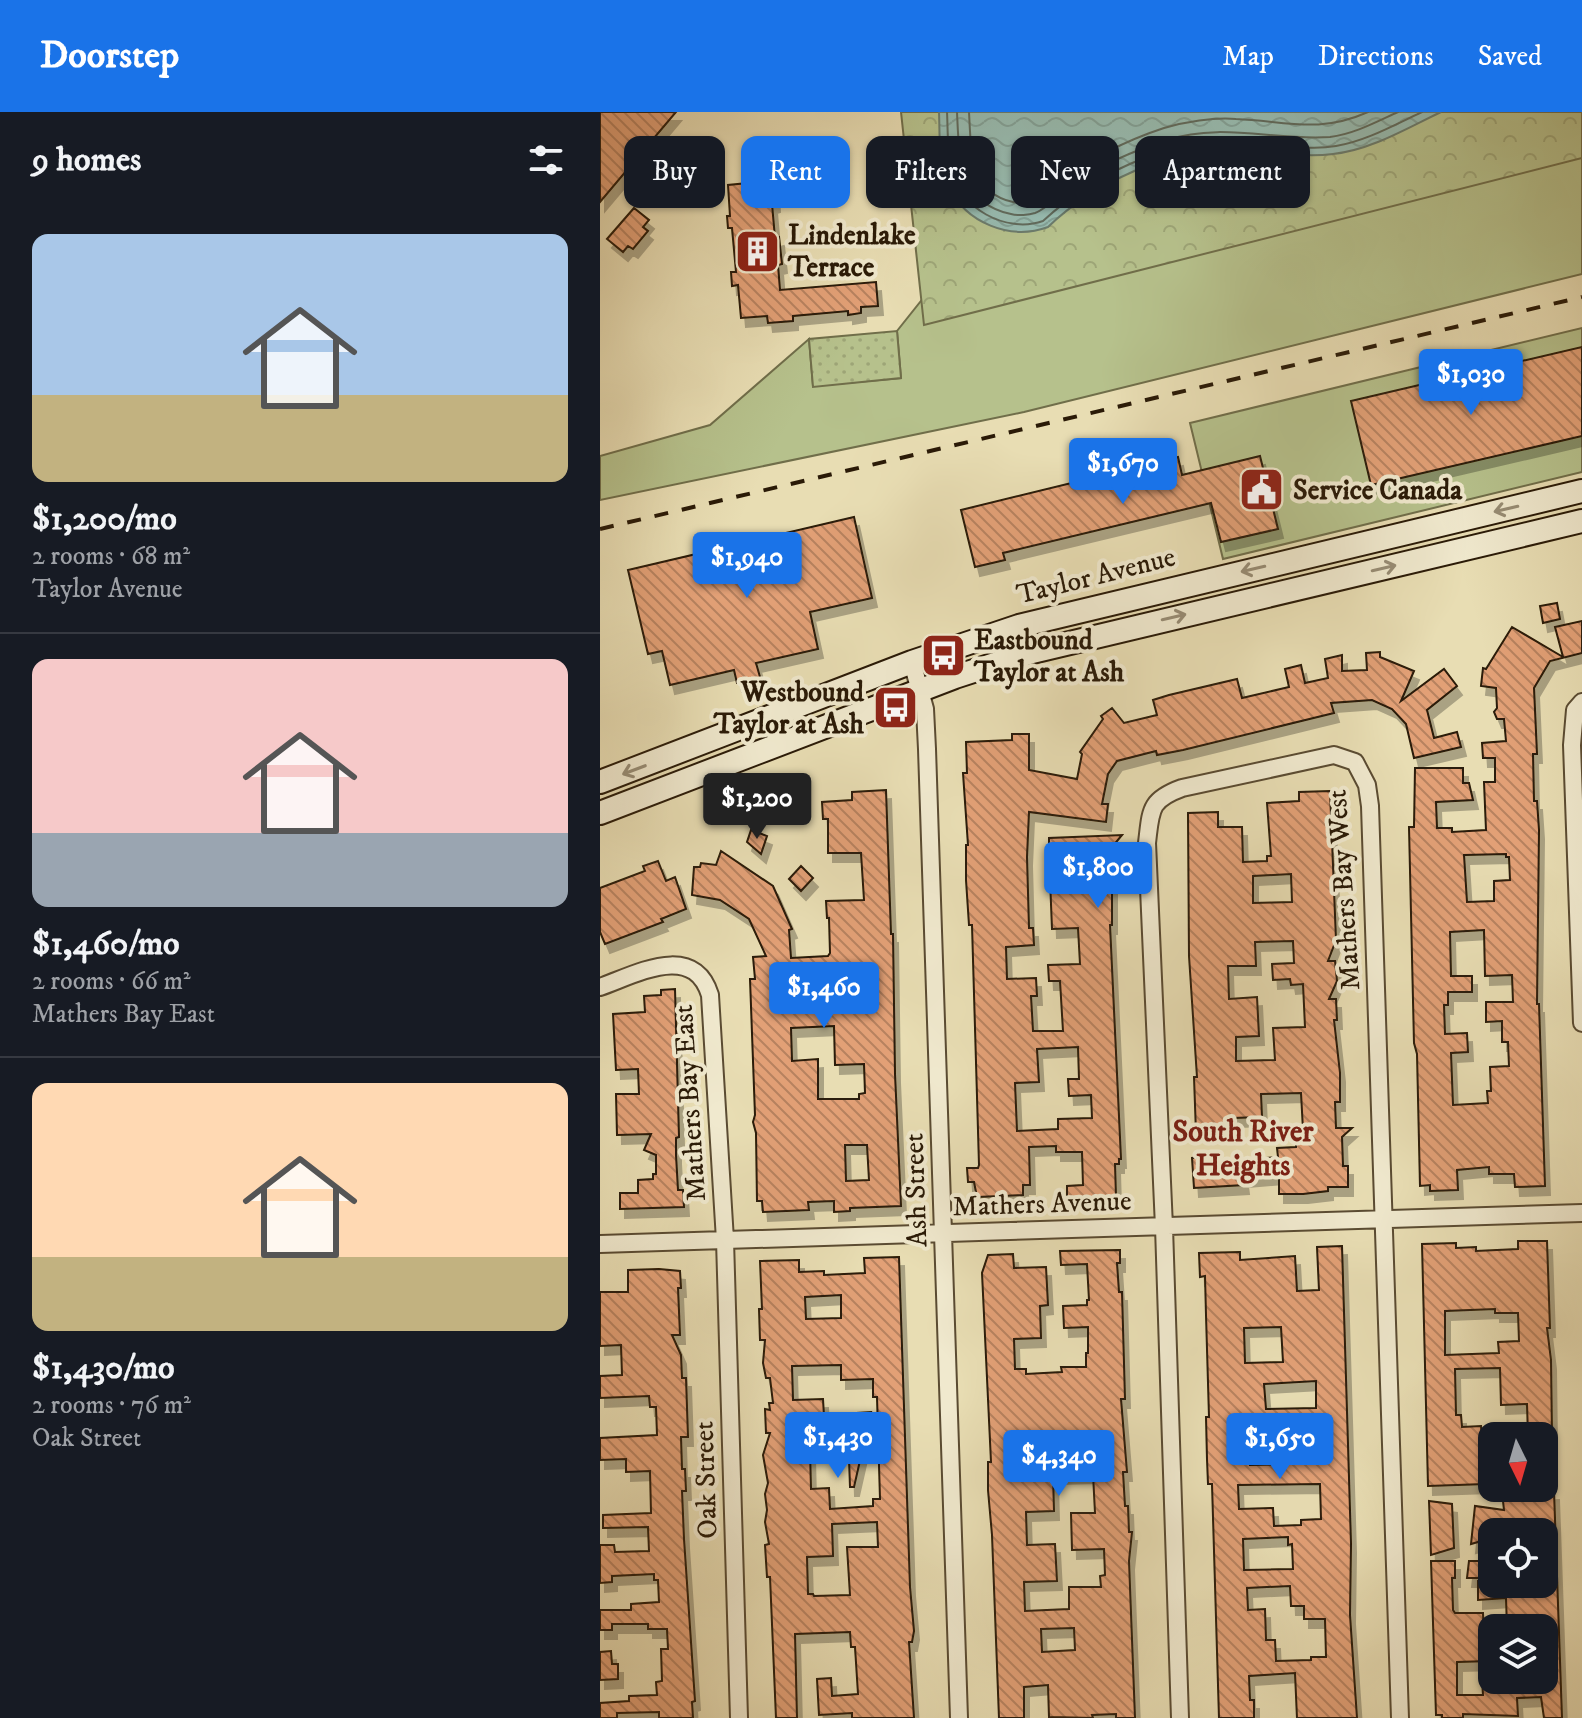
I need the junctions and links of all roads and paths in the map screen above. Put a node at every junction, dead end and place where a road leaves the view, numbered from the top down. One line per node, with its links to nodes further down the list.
1 (1582, 491): 3 (main road, Taylor Avenue, one-way to 3)
2 (1582, 521): 4 (main road, Taylor Avenue, one-way to 2)
3 (1342, 548): 4 (main road, Taylor Avenue); 5 (main road, Taylor Avenue, one-way to 5)
4 (1308, 586): 6 (main road, Taylor Avenue, one-way to 4)
5 (912, 662): 6 (street, Ash Street); 8 (main road, Taylor Avenue, one-way to 8)
6 (920, 691): 9 (main road, Taylor Avenue); 15 (street, Ash Street)
7 (1582, 702): 11 (street)
8 (600, 782)
9 (600, 813)
10 (600, 987): 16 (street, Mathers Bay East)
11 (1582, 1023)
12 (1582, 1213): 13 (street, Mathers Avenue)
13 (1385, 1220): 14 (street, Mathers Avenue); 14 (street, Mathers Bay West); 21 (street)
14 (1164, 1227): 15 (street, Mathers Avenue); 20 (street)
15 (943, 1233): 16 (street, Mathers Avenue); 19 (street, Ash Street)
16 (725, 1240): 17 (street, Mathers Avenue); 18 (street, Oak Street)
17 (600, 1244)
18 (739, 1718)
19 (959, 1718)
20 (1180, 1718)
21 (1400, 1718)

